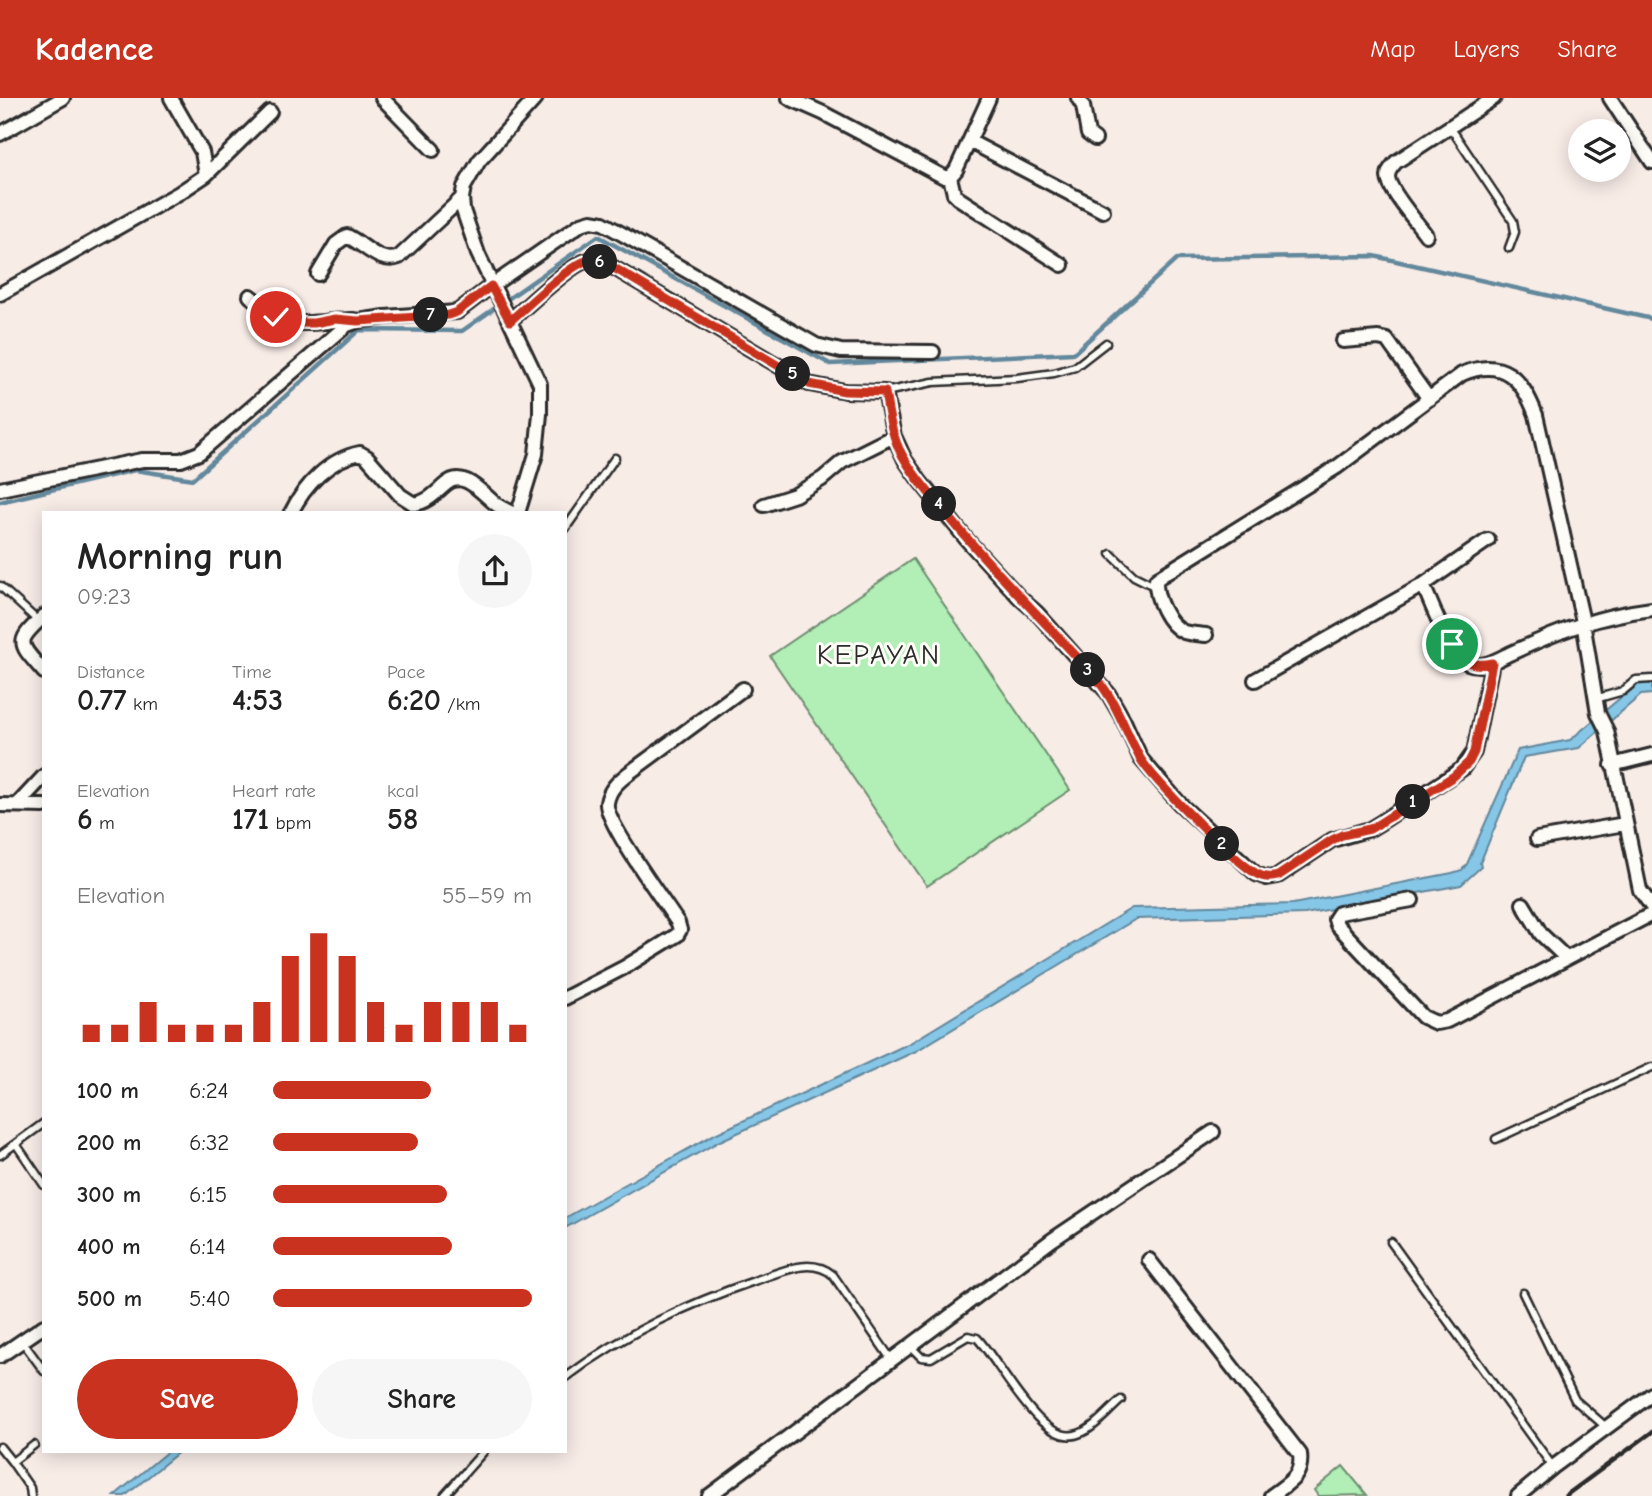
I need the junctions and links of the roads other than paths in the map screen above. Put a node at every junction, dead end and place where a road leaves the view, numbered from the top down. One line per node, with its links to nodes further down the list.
1 (63, 98): 12 (street)
2 (171, 98): 17 (street)
3 (383, 98): 15 (street)
4 (536, 98): 19 (street)
5 (789, 98): 18 (street)
6 (989, 98): 14 (street)
7 (1077, 98): 13 (street)
8 (1494, 98): 11 (street)
9 (1610, 98): 16 (street)
10 (270, 112): 17 (street)
11 (1450, 127): 21 (street); 22 (lane)
12 (0, 134)
13 (1095, 139)
14 (971, 142): 18 (street); 20 (street)
15 (433, 150)
16 (1652, 162)
17 (206, 175): 26 (street)
18 (950, 177): 23 (street)
19 (462, 198): 24 (street); 25 (street)
20 (1103, 211)
21 (1426, 235)
22 (1509, 248)
23 (1062, 265)
24 (318, 274)
25 (493, 288): 28 (street); 29 (street); 32 (street)
26 (0, 294)
27 (250, 296): 29 (street)
28 (508, 318): 33 (street); 41 (street)
29 (358, 321): 37 (street)
30 (1343, 341): 34 (street)
31 (1106, 343): 33 (lane)
32 (933, 352)
33 (885, 392): 35 (street)
34 (1429, 398): 47 (street); 50 (street)
35 (894, 436): 38 (street); 52 (street)
36 (615, 458): 42 (lane)
37 (0, 489)
38 (764, 505)
39 (292, 511): 40 (street)
40 (508, 511)
41 (519, 511)
42 (567, 526)
43 (1488, 540): 45 (street)
44 (1111, 554): 47 (lane)
45 (1423, 585): 52 (street); 55 (street)
46 (0, 586): 49 (lane)
47 (1156, 587): 51 (street)
48 (1652, 609): 50 (street)
49 (41, 618): 53 (street)
50 (1583, 622): 52 (street); 57 (street)
51 (1206, 635)
52 (1492, 663)
53 (42, 670)
54 (1652, 679): 57 (lane)
55 (1255, 680)
56 (743, 689): 71 (street)
57 (1595, 699): 59 (street)
58 (1652, 755): 59 (street)
59 (1612, 765): 64 (street)
60 (42, 778): 61 (street)
61 (17, 805): 62 (street); 63 (street)
62 (0, 806)
63 (42, 806)
64 (1626, 824): 65 (street); 68 (street)
65 (1537, 839)
66 (1412, 900): 70 (street)
67 (1523, 904): 70 (street)
68 (1652, 907)
69 (1652, 914): 70 (street)
70 (1565, 957)
71 (567, 997)
72 (1652, 1067): 75 (lane)
73 (42, 1124): 76 (lane)
74 (1213, 1132): 84 (street)
75 (1496, 1139)
76 (16, 1144): 77 (lane); 78 (lane)
77 (0, 1155)
78 (42, 1182)
79 (1391, 1242): 96 (lane)
80 (1149, 1260): 100 (street)
81 (1523, 1293): 91 (lane)
82 (42, 1327): 83 (street)
83 (22, 1341): 85 (street); 87 (lane)
84 (910, 1346): 86 (street); 90 (lane)
85 (0, 1356)
86 (891, 1359): 88 (lane); 99 (street)
87 (42, 1368)
88 (567, 1377)
89 (1652, 1394): 91 (street)
90 (1121, 1400)
91 (1606, 1427): 96 (street)
92 (34, 1445): 95 (lane)
93 (0, 1447): 95 (lane)
94 (482, 1453): 98 (lane)
95 (12, 1462): 97 (lane)
96 (1553, 1466): 101 (street)
97 (31, 1496)
98 (444, 1496)
99 (709, 1496)
100 (1271, 1496)
101 (1518, 1496)

